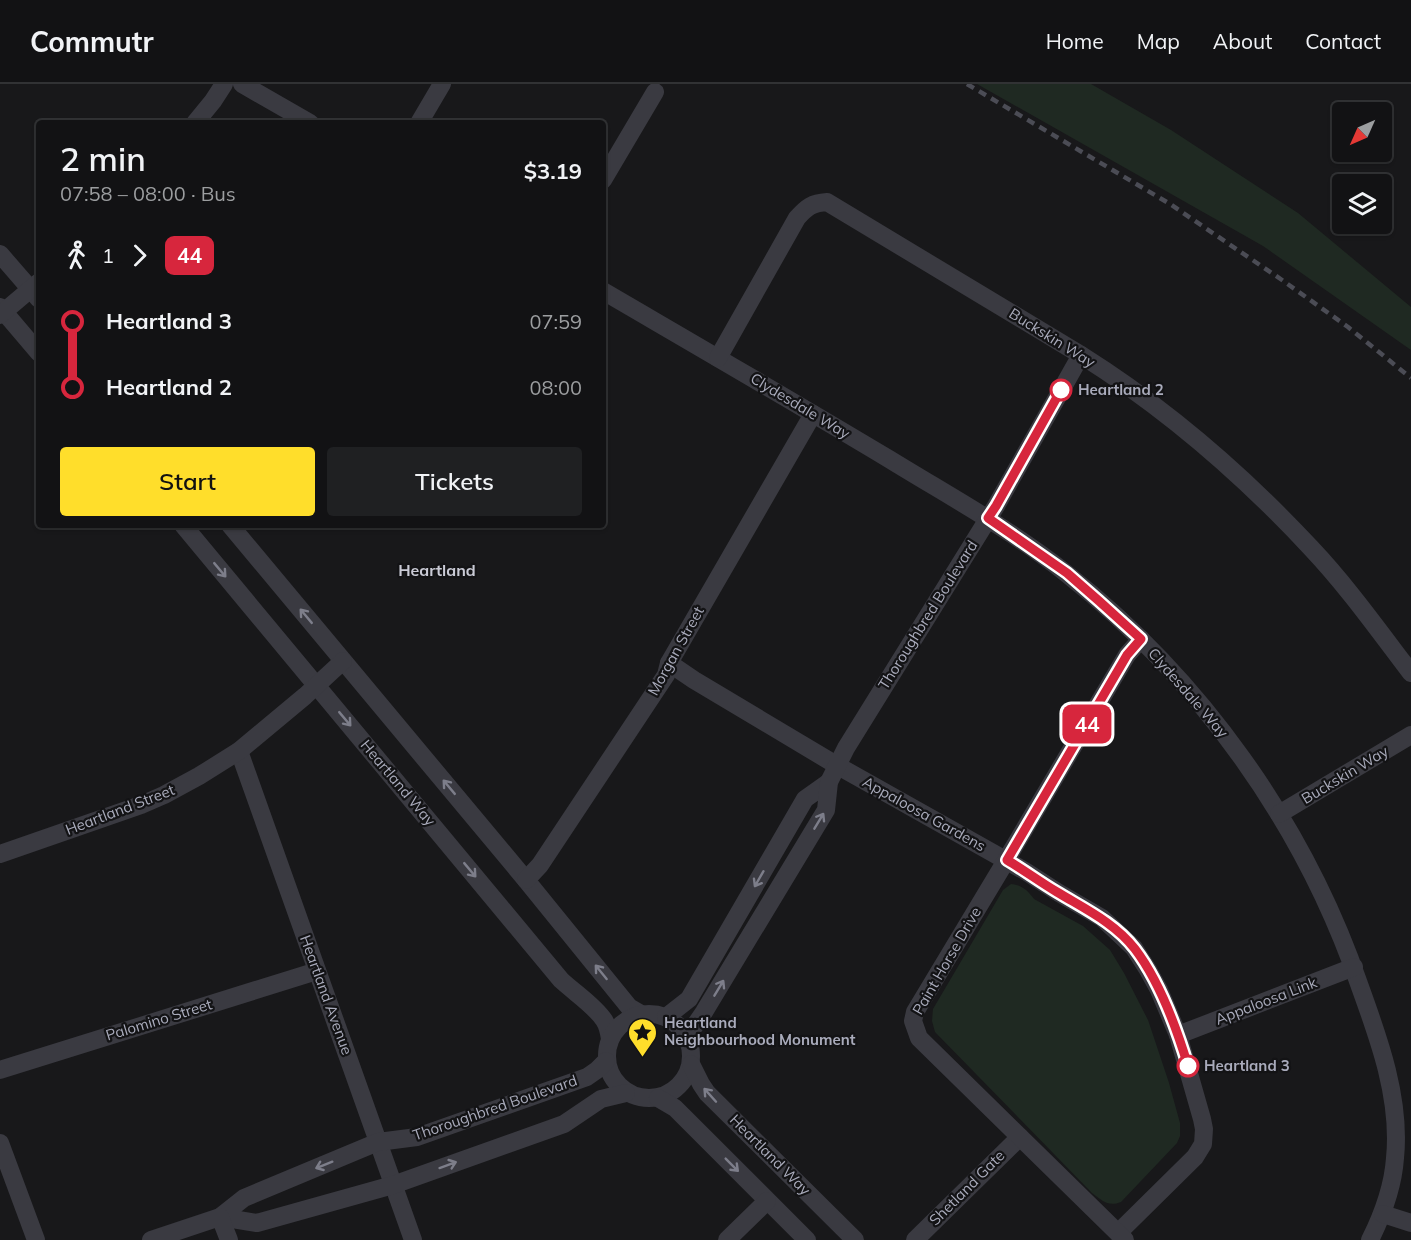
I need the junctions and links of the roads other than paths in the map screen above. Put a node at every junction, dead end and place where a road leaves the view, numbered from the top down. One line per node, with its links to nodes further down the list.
1 (224, 84): 5 (street)
2 (242, 84): 6 (street)
3 (442, 84): 7 (street)
4 (654, 92): 8 (street)
5 (197, 120)
6 (305, 120)
7 (421, 120)
8 (606, 175)
9 (0, 254): 11 (street)
10 (606, 293): 14 (street, Clydesdale Way)
11 (19, 301): 12 (street)
12 (36, 345)
13 (1081, 355): 14 (street, Buckskin Way); 16 (street, Thoroughbred Boulevard); 22 (street, Buckskin Way)
14 (718, 358): 15 (street, Clydesdale Way)
15 (813, 414): 16 (street, Clydesdale Way); 21 (street, Morgan Street)
16 (988, 518): 19 (street, Clydesdale Way); 26 (street, Thoroughbred Boulevard)
17 (186, 528): 23 (street, Heartland Way, one-way to 23)
18 (232, 528): 20 (street, one-way to 18)
19 (1141, 639): 27 (street, Clydesdale Way); 29 (street, Paint Horse Drive)
20 (343, 661): 23 (street, Heartland Street); 30 (street, one-way to 20)
21 (669, 663): 26 (street, Appaloosa Gardens); 30 (street, Morgan Street)
22 (1411, 673)
23 (317, 685): 25 (street, Heartland Street); 37 (street, Heartland Way, one-way to 37)
24 (1411, 735): 27 (street, Buckskin Way)
25 (239, 751): 28 (street, Heartland Street); 32 (street, Heartland Avenue)
26 (833, 774): 29 (street, Appaloosa Gardens); 34 (street, Thoroughbred Boulevard, one-way to 34); 36 (street, Thoroughbred Boulevard, one-way to 26)
27 (1279, 814): 31 (street, Clydesdale Way)
28 (0, 854)
29 (1007, 860): 35 (street, Appaloosa Gardens); 43 (street, Paint Horse Drive)
30 (526, 880): 33 (street, one-way to 30)
31 (1354, 967): 35 (street, Appaloosa Link); 48 (street, Clydesdale Way)
32 (317, 970): 40 (street, Palomino Street); 45 (street, Heartland Avenue)
33 (641, 1014): 34 (street); 37 (street)
34 (666, 1017): 36 (street)
35 (1178, 1035): 51 (street, Appaloosa Gardens)
36 (687, 1037): 39 (street)
37 (610, 1039): 38 (street)
38 (606, 1061): 41 (street); 45 (street, Thoroughbred Boulevard)
39 (691, 1064): 42 (street); 58 (street, Heartland Way, one-way to 39)
40 (0, 1070)
41 (626, 1093): 42 (street); 46 (street, Thoroughbred Boulevard, one-way to 41)
42 (658, 1098): 47 (street, one-way to 47)
43 (1020, 1137): 51 (street, Paint Horse Drive); 59 (street, Shetland Gate)
44 (0, 1143): 52 (street)
45 (378, 1143): 46 (street, Heartland Avenue); 49 (street, Thoroughbred Boulevard, one-way to 49)
46 (393, 1185): 49 (street, Thoroughbred Boulevard); 55 (street, Heartland Avenue)
47 (767, 1200): 56 (street); 57 (street)
48 (1383, 1214): 50 (street); 60 (street, Clydesdale Way)
49 (220, 1217): 53 (street); 54 (street)
50 (1411, 1223)
51 (1121, 1236)
52 (36, 1240)
53 (152, 1240)
54 (229, 1240)
55 (413, 1240)
56 (727, 1240)
57 (807, 1240)
58 (855, 1240)
59 (915, 1240)
60 (1370, 1240)

